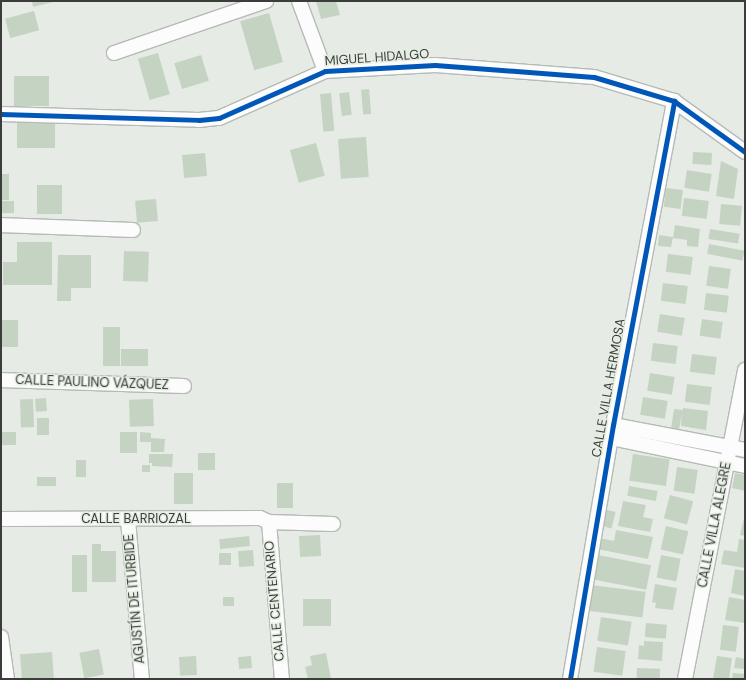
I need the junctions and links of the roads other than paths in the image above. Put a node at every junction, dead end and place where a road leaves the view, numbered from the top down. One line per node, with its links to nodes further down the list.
1 (266, 1): 3 (street)
2 (299, 1): 4 (street)
3 (114, 53)
4 (325, 70): 5 (street, MIGUEL HIDALGO); 6 (street, MIGUEL HIDALGO)
5 (674, 101): 7 (street, MIGUEL HIDALGO); 13 (street, CALLE VILLA HERMOSA)
6 (1, 114)
7 (745, 152)
8 (1, 225): 9 (street)
9 (133, 230)
10 (745, 370): 14 (street, CALLE VILLA ALEGRE)
11 (1, 380): 12 (street, CALLE PAULINO VÁZQUEZ)
12 (184, 386)
13 (612, 431): 14 (street); 16 (street); 26 (street, CALLE VILLA HERMOSA)
14 (730, 447): 15 (street); 16 (street, CALLE VILLA ALEGRE)
15 (745, 450)
16 (726, 463): 17 (street); 27 (street, CALLE VILLA ALEGRE)
17 (745, 466)
18 (1, 519): 19 (street, CALLE BARRIOZAL)
19 (128, 520): 20 (street, CALLE BARRIOZAL); 24 (street, AGUSTÍN DE ITURBIDE)
20 (269, 522): 21 (street, CALLE BARRIOZAL); 25 (street, CALLE CENTENARIO)
21 (333, 524)
22 (1, 637): 23 (street)
23 (7, 679)
24 (142, 679)
25 (282, 679)
26 (570, 679)
27 (685, 679)

